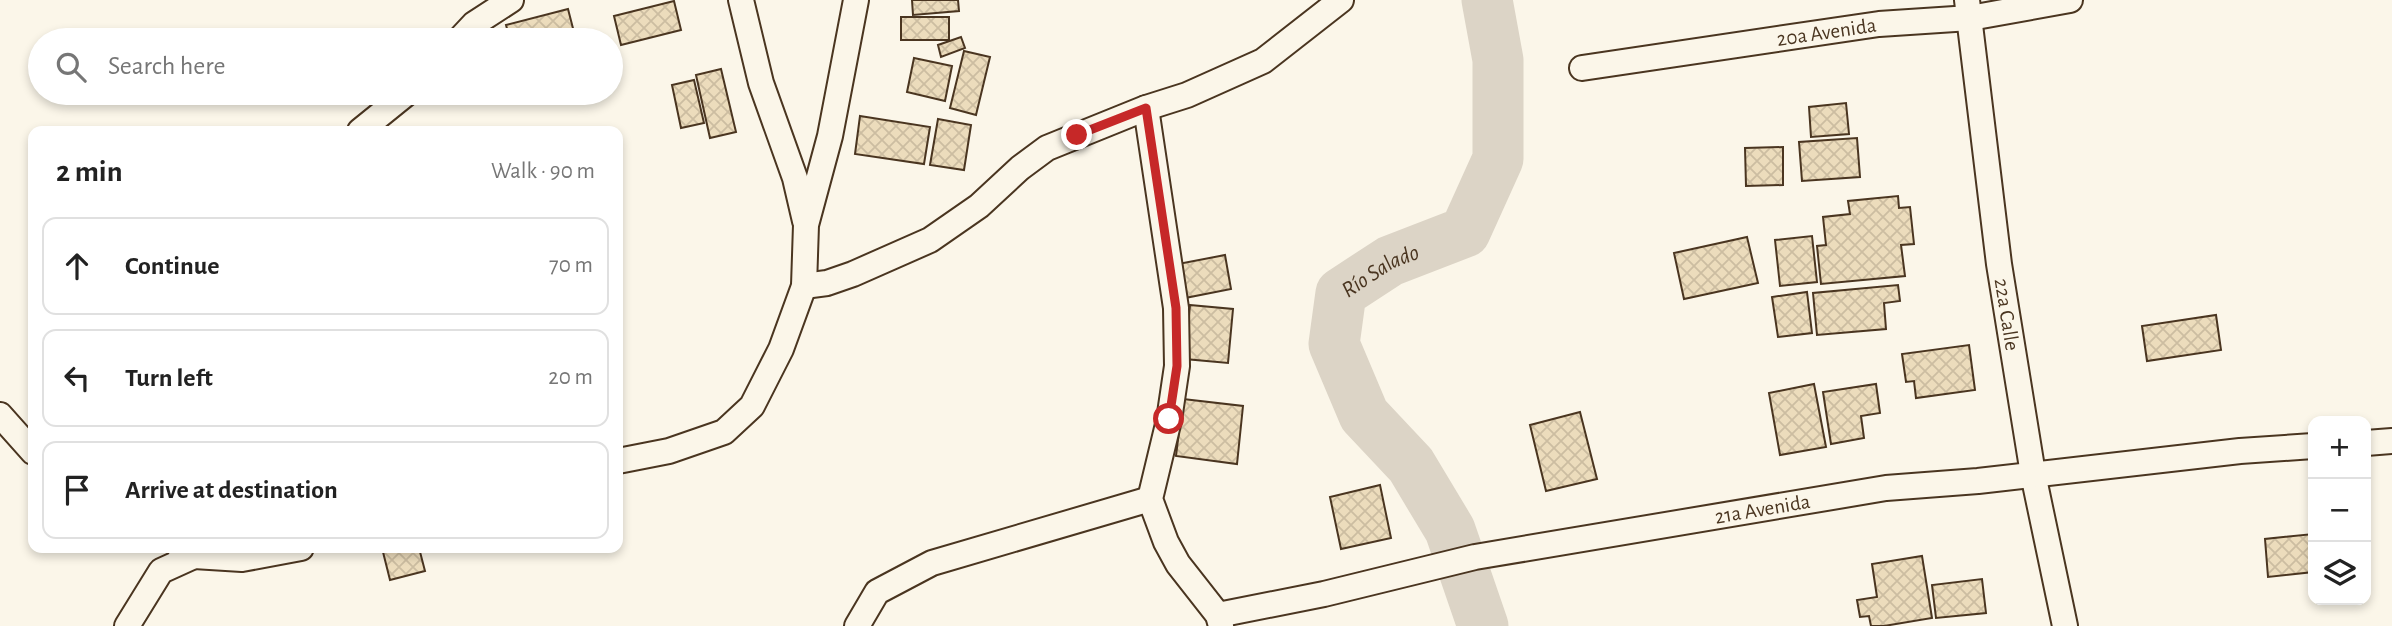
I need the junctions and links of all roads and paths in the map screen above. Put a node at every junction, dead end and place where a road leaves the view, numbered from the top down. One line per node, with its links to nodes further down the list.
1 (511, 0): 7 (street)
2 (741, 0): 13 (street)
3 (856, 0): 12 (street)
4 (1341, 0): 10 (street)
5 (2070, 0): 6 (street, 20a Avenida)
6 (1968, 9): 8 (street, 20a Avenida); 22 (street, 22a Calle)
7 (470, 28)
8 (1582, 68)
9 (392, 105): 11 (street)
10 (1146, 108): 15 (street); 23 (street)
11 (366, 126)
12 (826, 151): 13 (street); 14 (street)
13 (789, 160): 14 (street)
14 (806, 225): 15 (street)
15 (804, 286): 21 (street)
16 (0, 415): 19 (street)
17 (2392, 441): 18 (street)
18 (2371, 443)
19 (28, 446)
20 (2308, 446): 22 (street, 21a Avenida)
21 (623, 460)
22 (2033, 474): 27 (street, 21a Avenida); 30 (street, 22a Calle)
23 (1150, 499): 27 (street); 29 (street)
24 (186, 553): 28 (street)
25 (195, 553): 26 (street)
26 (274, 553)
27 (1219, 620)
28 (127, 626)
29 (857, 626)
30 (2065, 626)

